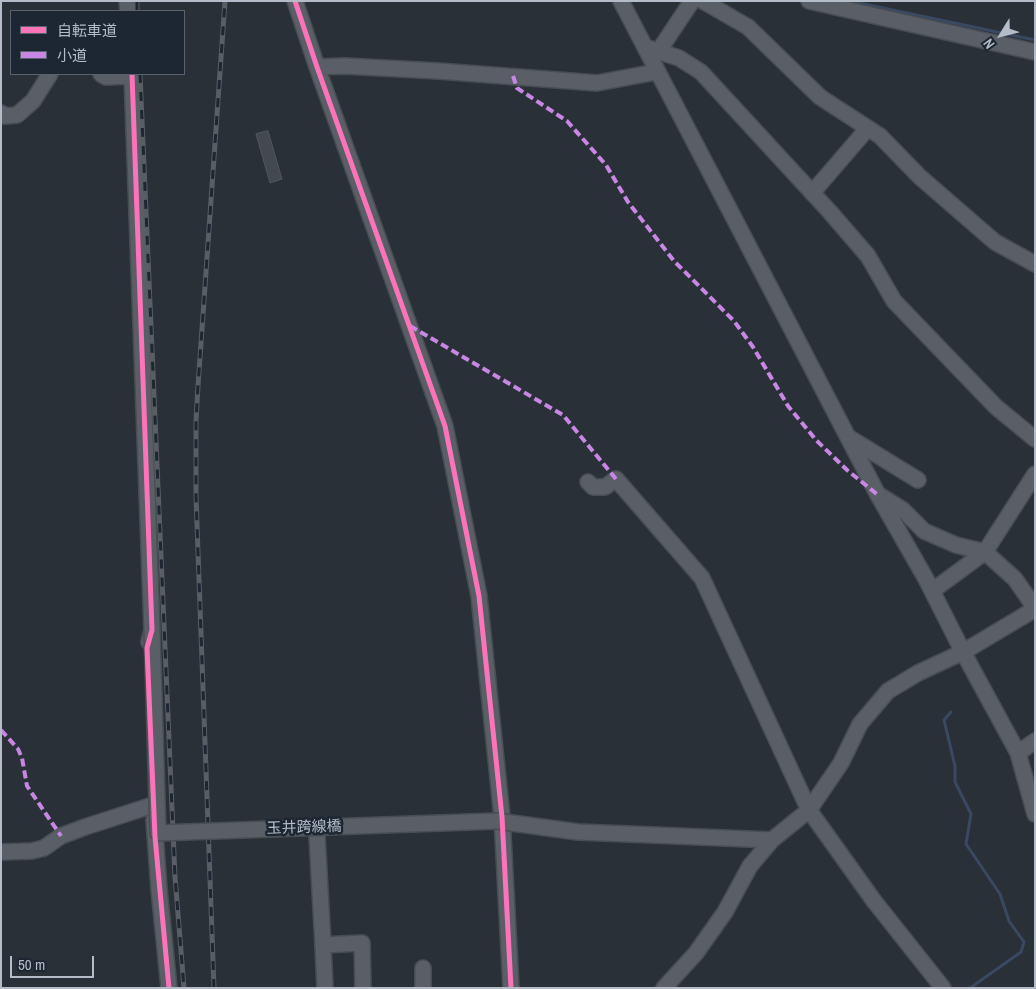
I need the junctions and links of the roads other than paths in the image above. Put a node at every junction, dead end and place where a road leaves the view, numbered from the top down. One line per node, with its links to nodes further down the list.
1 (296, 1): 8 (street)
2 (621, 1): 6 (street)
3 (692, 1): 6 (street)
4 (704, 1): 16 (street)
5 (809, 1): 7 (street)
6 (651, 50): 9 (street); 17 (street)
7 (1035, 52)
8 (317, 67): 9 (street); 44 (street)
9 (656, 72): 19 (street)
10 (49, 75): 14 (street)
11 (103, 75): 12 (street)
12 (132, 75): 28 (street)
13 (1, 113): 14 (street)
14 (17, 115): 15 (street)
15 (1, 125)
16 (868, 128): 17 (street); 18 (street)
17 (812, 193): 20 (street)
18 (1035, 264)
19 (847, 436): 22 (street); 24 (street)
20 (1035, 439)
21 (1035, 474): 25 (street)
22 (918, 480)
23 (588, 482): 33 (street)
24 (878, 495): 25 (street); 26 (street)
25 (985, 552): 26 (street); 27 (street)
26 (932, 590): 29 (street)
27 (1035, 608): 29 (street)
28 (152, 630): 32 (street); 36 (street, 玉井跨線橋, bridge)
29 (963, 652): 31 (street); 33 (street)
30 (1035, 741): 31 (street)
31 (1018, 753): 34 (street)
32 (153, 805): 37 (street); 40 (street)
33 (809, 810): 36 (street); 46 (street)
34 (1035, 814)
35 (317, 836): 38 (street)
36 (772, 840): 45 (street)
37 (1, 852)
38 (323, 945): 41 (street); 42 (street)
39 (423, 968): 43 (street)
40 (169, 988)
41 (325, 988)
42 (363, 988)
43 (424, 988)
44 (511, 988)
45 (664, 988)
46 (943, 988)

